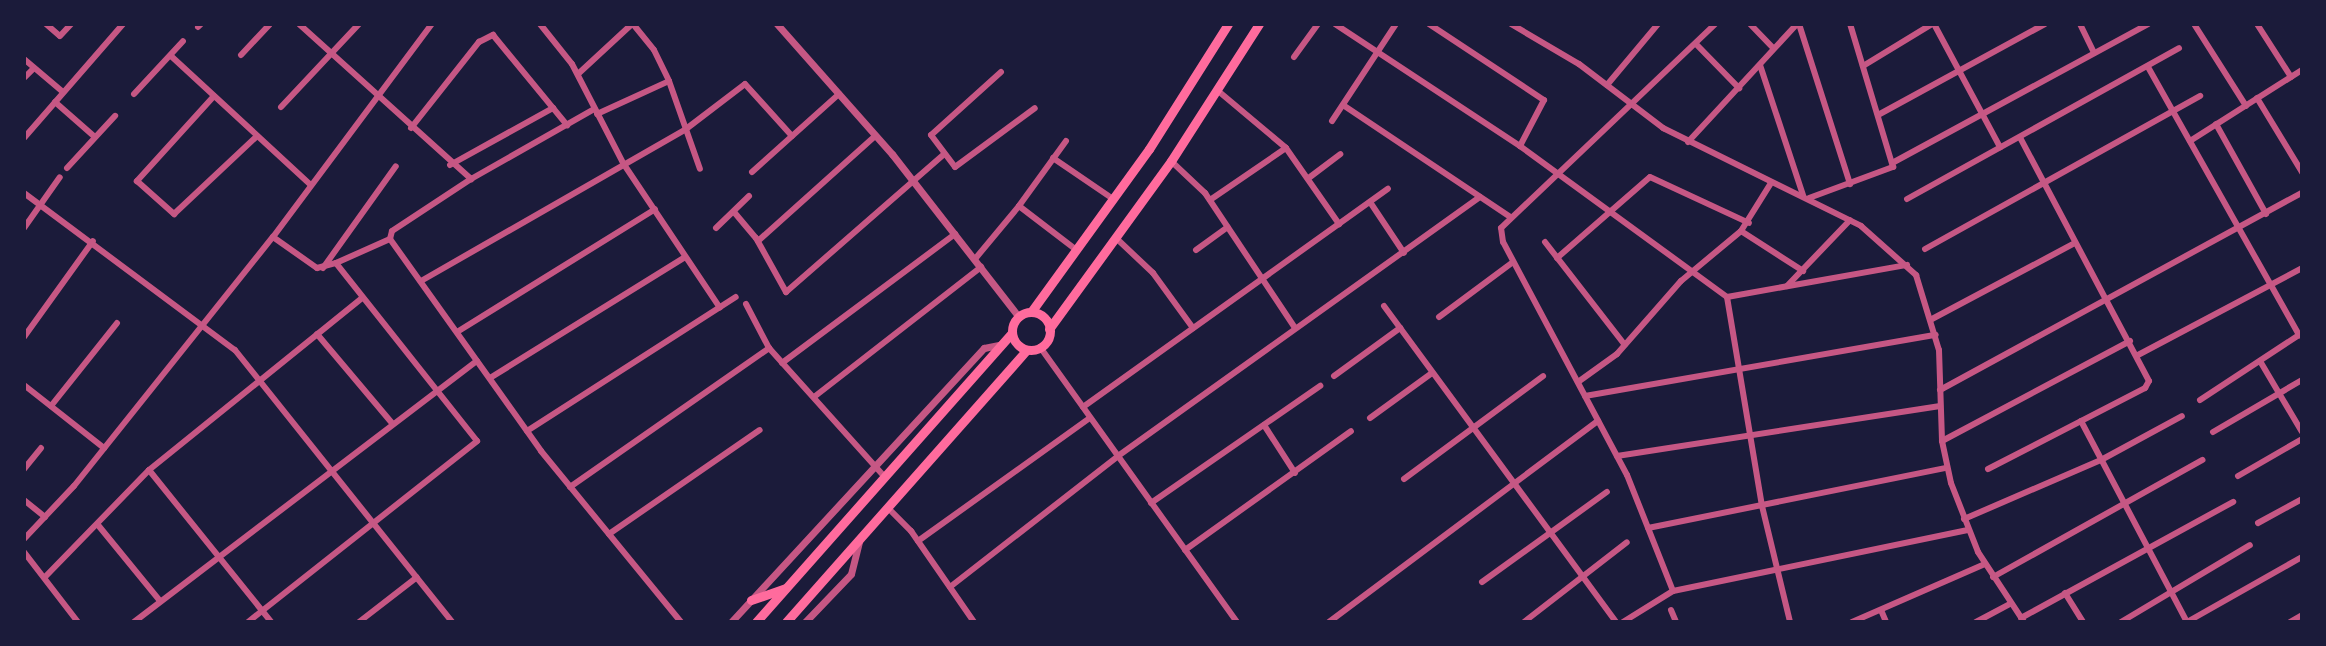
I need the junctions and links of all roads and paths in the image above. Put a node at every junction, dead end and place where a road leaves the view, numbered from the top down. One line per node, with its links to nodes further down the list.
1 (46, 24): 2 (street)
2 (71, 24)
3 (123, 24): 55 (street)
4 (270, 24): 37 (street)
5 (359, 24): 35 (street)
6 (432, 24): 60 (street)
7 (540, 24): 48 (street)
8 (632, 24): 48 (street); 51 (street)
9 (777, 24): 57 (street)
10 (1228, 24): 119 (highway)
11 (1259, 24): 54 (highway)
12 (1317, 24): 39 (street)
13 (1335, 24): 34 (street)
14 (1396, 24): 34 (street)
15 (1429, 24): 29 (street)
16 (1511, 24): 52 (street)
17 (1658, 24): 52 (street)
18 (1715, 24): 31 (street)
19 (1750, 24): 32 (street)
20 (1798, 24): 32 (street); 109 (street)
21 (1850, 24): 42 (street)
22 (1933, 24): 42 (street); 46 (street)
23 (2045, 24): 46 (street)
24 (2080, 24): 36 (street)
25 (2148, 24): 36 (street)
26 (2194, 24): 65 (street)
27 (2261, 25): 49 (street)
28 (304, 26): 35 (street)
29 (1439, 26): 88 (street)
30 (183, 41): 38 (street)
31 (1696, 44): 53 (street); 64 (street)
32 (1773, 48): 41 (street)
33 (2179, 48): 43 (street)
34 (1378, 52): 63 (street); 88 (street)
35 (330, 53): 60 (street); 66 (street)
36 (2094, 53): 72 (street)
37 (241, 55)
38 (171, 56): 56 (street); 58 (street)
39 (1294, 57)
40 (24, 59): 44 (street)
41 (1760, 65): 53 (street); 116 (street)
42 (1863, 66): 71 (street)
43 (2148, 67): 69 (street); 83 (street)
44 (34, 68): 50 (street); 55 (street)
45 (1001, 72): 91 (street)
46 (1959, 72): 71 (street); 72 (street)
47 (2301, 73): 49 (street)
48 (578, 74): 70 (street)
49 (2291, 77): 61 (street)
50 (24, 78)
51 (669, 81): 70 (street); 78 (street)
52 (1607, 85): 64 (street)
53 (1739, 88): 87 (street)
54 (1217, 90): 90 (street); 94 (highway)
55 (63, 92): 62 (street)
56 (134, 94)
57 (839, 94): 80 (street); 81 (street)
58 (214, 96): 79 (street); 79 (street)
59 (2200, 96): 69 (street)
60 (377, 97): 77 (street); 111 (street)
61 (2257, 98): 65 (street); 102 (street)
62 (55, 102): 82 (street); 84 (street)
63 (1343, 105): 74 (street); 117 (street)
64 (1632, 106): 87 (street); 103 (street)
65 (2246, 106): 75 (street)
66 (281, 107)
67 (553, 108): 76 (street); 77 (street); 97 (street)
68 (1035, 108): 91 (street)
69 (2174, 111): 86 (street); 110 (street)
70 (596, 112): 76 (street); 96 (street)
71 (1878, 115): 95 (street)
72 (1982, 115): 89 (street); 95 (street)
73 (115, 116): 82 (street)
74 (1332, 121)
75 (2216, 124): 86 (street); 127 (street)
76 (567, 125): 106 (street)
77 (411, 128): 97 (street)
78 (686, 129): 80 (street); 96 (street); 100 (street)
79 (257, 136): 111 (street)
80 (792, 136): 101 (street)
81 (875, 136): 107 (street); 142 (street)
82 (95, 137): 99 (street)
83 (2020, 137): 89 (street); 110 (street)
84 (24, 138)
85 (1066, 141): 93 (street)
86 (2190, 141): 135 (street)
87 (1688, 142): 108 (street)
88 (1520, 146): 103 (street)
89 (2000, 147): 118 (street)
90 (1286, 148): 105 (street); 120 (street)
91 (944, 154): 107 (street)
92 (1340, 154): 105 (street)
93 (1053, 158): 119 (street); 123 (street)
94 (1171, 161): 120 (street); 139 (highway)
95 (1894, 162): 109 (street)
96 (623, 163): 124 (street); 161 (street)
97 (450, 165): 106 (street)
98 (396, 166): 156 (street)
99 (67, 168)
100 (700, 169)
101 (752, 171)
102 (2302, 172)
103 (1556, 174): 126 (street); 128 (street)
104 (60, 177): 122 (street)
105 (1310, 177): 131 (street)
106 (471, 179): 140 (street)
107 (912, 180): 137 (street); 142 (street)
108 (1771, 183): 116 (street); 130 (street)
109 (1850, 184): 116 (street)
110 (2044, 184): 144 (street); 146 (street)
111 (311, 185): 138 (street)
112 (1388, 189): 121 (street)
113 (24, 193): 122 (street)
114 (2302, 193): 127 (street)
115 (750, 196): 125 (street)
116 (1806, 196): 129 (street)
117 (1480, 197): 128 (street); 148 (street)
118 (1906, 198)
119 (1113, 199): 145 (highway)
120 (1210, 200): 132 (street)
121 (1370, 202): 131 (street); 148 (street)
122 (41, 204): 133 (street); 141 (street)
123 (1019, 206): 145 (street); 151 (street)
124 (655, 209): 149 (street); 181 (street)
125 (734, 212): 134 (street); 142 (street)
126 (1609, 213): 130 (street); 150 (street); 158 (street)
127 (2266, 213): 135 (street)
128 (1509, 216): 152 (street)
129 (1850, 220): 154 (street); 159 (street)
130 (1749, 223): 136 (street)
131 (1339, 224): 160 (street)
132 (1228, 227): 147 (street); 160 (street)
133 (24, 228)
134 (716, 228)
135 (2239, 229): 162 (street); 167 (street)
136 (1741, 231): 158 (street); 159 (street)
137 (955, 234): 151 (street); 196 (street)
138 (273, 237): 156 (street); 176 (street)
139 (1116, 238): 177 (street); 180 (highway)
140 (390, 239): 153 (street); 161 (street)
141 (93, 241): 176 (street); 186 (street)
142 (758, 241)
143 (1545, 242): 150 (street)
144 (2075, 243): 167 (street); 174 (street)
145 (1075, 249): 171 (highway)
146 (1925, 249)
147 (1196, 250)
148 (1404, 253): 178 (street)
149 (685, 257): 170 (street); 201 (street)
150 (1557, 258): 189 (street)
151 (975, 259): 155 (street)
152 (1513, 262): 173 (street); 204 (street)
153 (336, 263): 156 (street); 166 (street)
154 (1907, 265): 163 (street); 174 (street)
155 (981, 267): 172 (street); 211 (street)
156 (323, 268)
157 (2302, 268): 162 (street)
158 (1693, 270): 165 (street); 189 (street)
159 (1803, 271): 163 (street)
160 (1261, 279): 177 (street); 178 (street)
161 (421, 281): 181 (street)
162 (2271, 285): 184 (street); 193 (street)
163 (1787, 286): 165 (street)
164 (736, 297): 170 (street)
165 (1727, 297): 197 (street)
166 (362, 298): 183 (street); 208 (street)
167 (2106, 299): 187 (street); 207 (street)
168 (746, 304): 191 (street)
169 (1384, 306): 179 (street)
170 (720, 308): 225 (street)
171 (1031, 312): 172 (highway); 180 (highway)
172 (1019, 317): 182 (highway)
173 (1439, 317)
174 (1932, 319): 185 (street)
175 (117, 323): 213 (street)
176 (201, 324): 203 (street); 233 (street)
177 (1194, 327): 215 (street)
178 (1295, 328): 234 (street)
179 (1400, 328): 198 (street); 199 (street)
180 (1049, 329): 190 (highway)
181 (457, 332): 194 (street)
182 (1012, 333): 188 (highway); 192 (highway)
183 (317, 334): 203 (street); 221 (street)
184 (2301, 334): 195 (street)
185 (1936, 335): 197 (street); 207 (street)
186 (24, 337)
187 (2130, 342): 193 (street); 231 (street)
188 (1003, 344): 238 (street); 245 (highway)
189 (1625, 345): 204 (street)
190 (1040, 347): 192 (highway); 215 (street)
191 (769, 348): 196 (street); 249 (street)
192 (1027, 350): 257 (highway)
193 (2138, 355): 220 (street)
194 (477, 361): 201 (street); 208 (street)
195 (2260, 361): 209 (street); 212 (street)
196 (782, 363): 211 (street)
197 (1739, 368): 210 (street); 229 (street)
198 (1432, 373): 218 (street); 223 (street)
199 (1334, 376)
200 (1543, 376): 223 (street)
201 (489, 378): 225 (street)
202 (2302, 380): 209 (street)
203 (260, 381): 239 (street); 243 (street)
204 (1578, 382): 210 (street)
205 (24, 385): 213 (street)
206 (1320, 386): 222 (street)
207 (1940, 390): 214 (street)
208 (436, 391): 221 (street); 260 (street)
209 (2280, 393): 227 (street); 228 (street)
210 (1585, 396): 219 (street)
211 (814, 398): 238 (street)
212 (2200, 400)
213 (51, 406): 233 (street)
214 (1940, 406): 229 (street); 231 (street)
215 (1083, 407): 217 (street)
216 (2182, 416): 236 (street)
217 (1090, 418): 234 (street); 269 (street)
218 (1370, 418)
219 (1598, 421): 235 (street); 248 (street)
220 (2081, 422): 236 (street); 242 (street)
221 (392, 423): 239 (street)
222 (1264, 425): 244 (street); 255 (street)
223 (1473, 427): 247 (street); 248 (street)
224 (760, 430): 266 (street)
225 (527, 431): 249 (street)
226 (1351, 431): 244 (street)
227 (2213, 432)
228 (2302, 432)
229 (1750, 437): 235 (street); 256 (street)
230 (2302, 439): 246 (street)
231 (1942, 441): 240 (street)
232 (41, 448): 241 (street)
233 (104, 448): 258 (street)
234 (1118, 456): 255 (street); 285 (street)
235 (1617, 456): 263 (street)
236 (2101, 460): 253 (street); 259 (street)
237 (2202, 460): 253 (street)
238 (875, 465): 245 (street); 289 (street)
239 (330, 468): 260 (street); 275 (street)
240 (1946, 468): 256 (street); 259 (street)
241 (24, 469)
242 (1988, 469)
243 (149, 470): 262 (street); 275 (street)
244 (1295, 473): 273 (street)
245 (883, 476): 284 (highway)
246 (2238, 476)
247 (1404, 479)
248 (1514, 485): 265 (street); 310 (street)
249 (570, 487): 266 (street)
250 (1606, 492): 265 (street)
251 (2302, 499): 261 (street)
252 (24, 500): 258 (street)
253 (2122, 502): 272 (street); 281 (street)
254 (2233, 502): 272 (street)
255 (1152, 503): 273 (street)
256 (1762, 506): 263 (street); 278 (street)
257 (888, 508): 268 (highway); 269 (street)
258 (45, 517): 267 (street)
259 (1964, 519): 264 (street)
260 (372, 522): 280 (street); 294 (street)
261 (2258, 523)
262 (98, 525): 279 (street); 290 (street)
263 (1648, 528): 287 (street)
264 (1968, 530): 277 (street); 278 (street)
265 (1550, 531): 282 (street); 283 (street)
266 (609, 534): 303 (street)
267 (24, 539)
268 (859, 541): 306 (highway); 307 (street)
269 (918, 541): 285 (street)
270 (1627, 542): 282 (street)
271 (2250, 545): 286 (street)
272 (2146, 548): 286 (street); 288 (street)
273 (1185, 550): 309 (street)
274 (24, 552): 279 (street)
275 (218, 556): 290 (street); 294 (street)
276 (2302, 557): 321 (street)
277 (1985, 564): 281 (street); 293 (street)
278 (1776, 573): 287 (street); 315 (street)
279 (45, 577): 297 (street)
280 (417, 577): 301 (street); 302 (street)
281 (1993, 577): 291 (street)
282 (1584, 578): 311 (street); 312 (street)
283 (1482, 582)
284 (788, 587): 289 (highway); 305 (highway)
285 (950, 587): 308 (street)
286 (2168, 590): 320 (street); 321 (street)
287 (1673, 591): 313 (street)
288 (2065, 594): 296 (street); 319 (street)
289 (751, 600): 304 (street)
290 (160, 601): 298 (street)
291 (2010, 604): 296 (street); 318 (street)
292 (1671, 610): 314 (street)
293 (1881, 610): 316 (street); 317 (street)
294 (262, 611): 299 (street); 300 (street)
295 (2302, 615): 322 (street)
296 (2023, 620)
297 (78, 622)
298 (134, 622)
299 (248, 622)
300 (271, 622)
301 (359, 622)
302 (452, 622)
303 (681, 622)
304 (731, 622)
305 (756, 622)
306 (786, 622)
307 (805, 622)
308 (974, 622)
309 (1237, 622)
310 (1329, 622)
311 (1524, 622)
312 (1616, 622)
313 (1623, 622)
314 (1676, 622)
315 (1790, 622)
316 (1852, 622)
317 (1886, 622)
318 (1976, 622)
319 (2083, 622)
320 (2121, 622)
321 (2187, 622)
322 (2290, 622)

